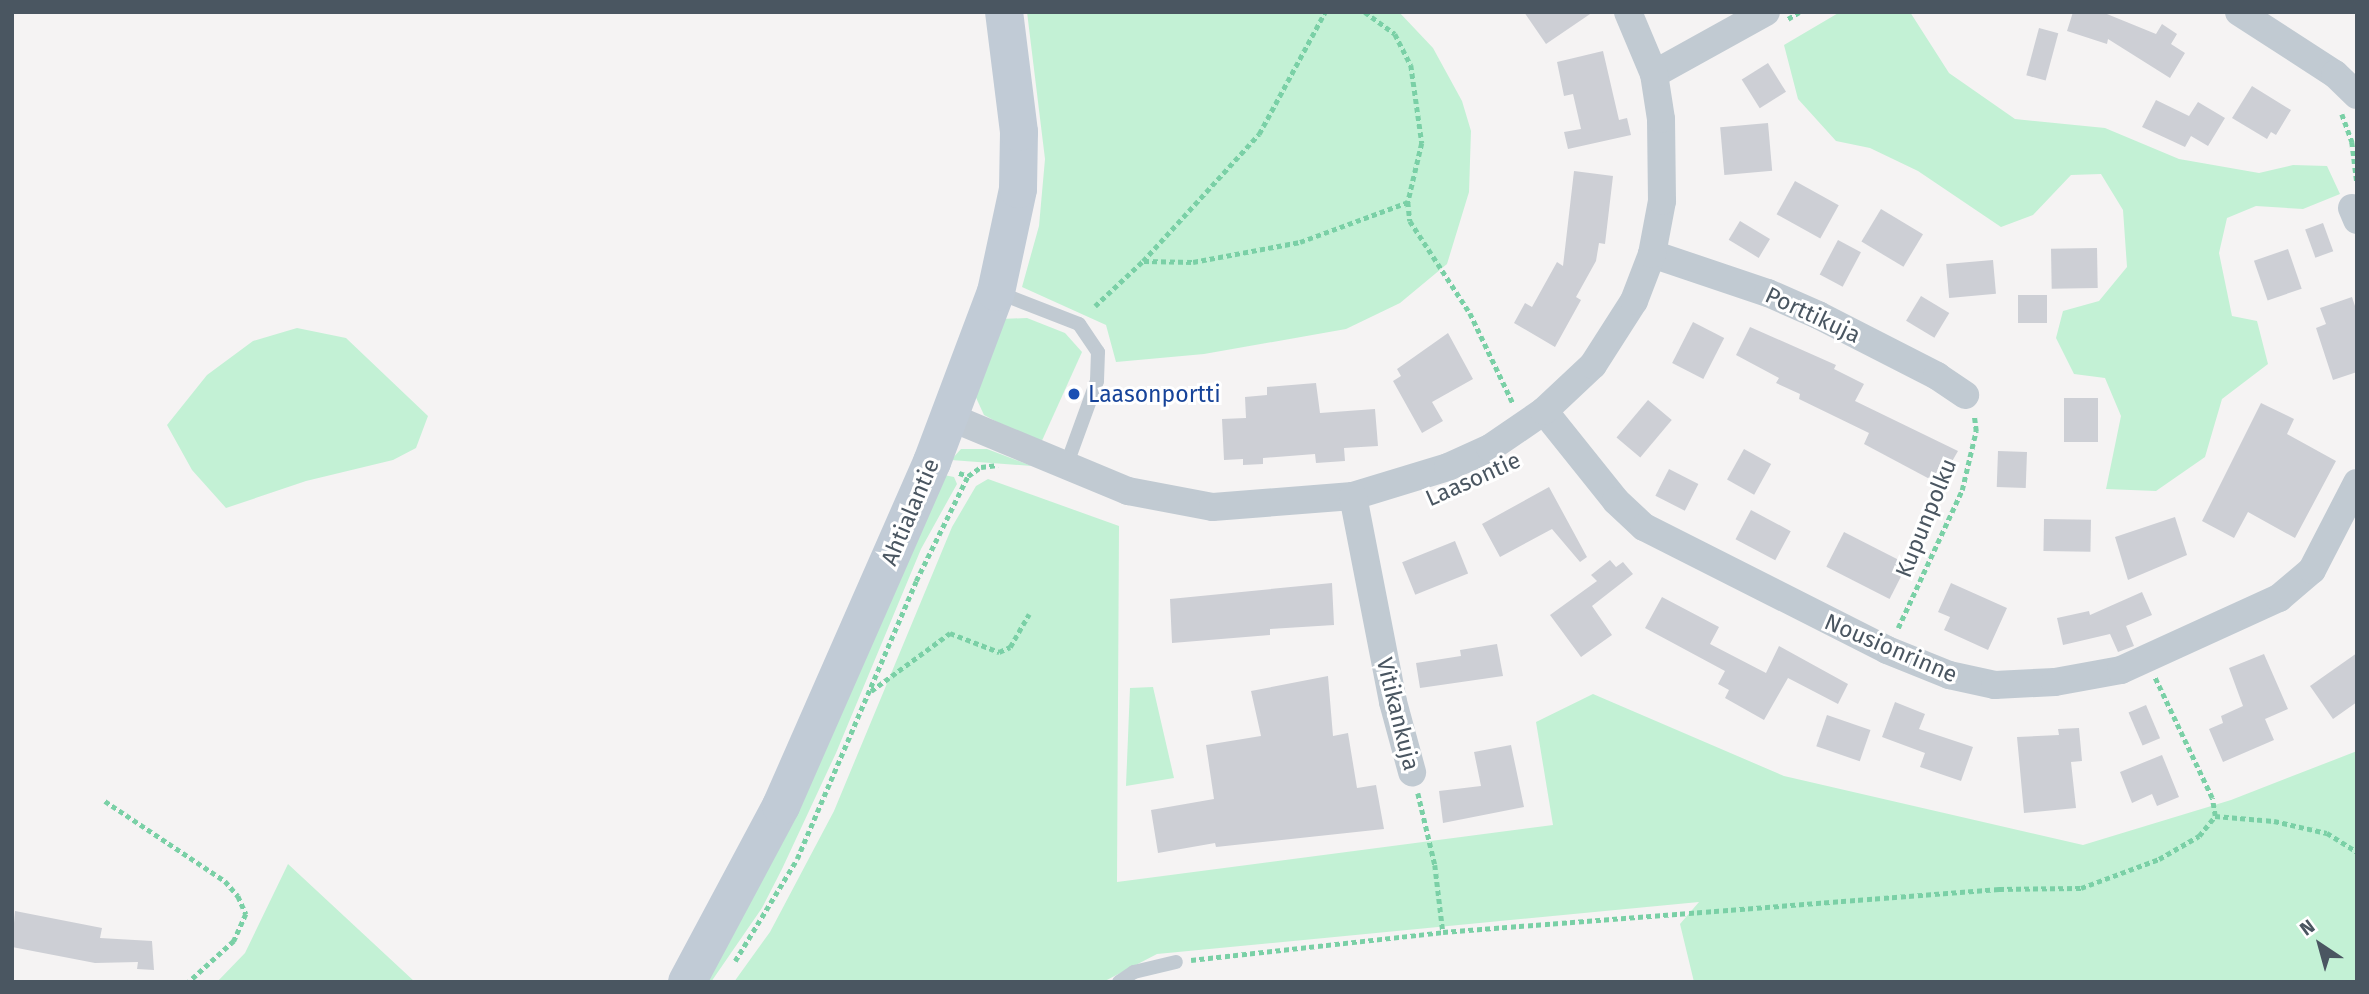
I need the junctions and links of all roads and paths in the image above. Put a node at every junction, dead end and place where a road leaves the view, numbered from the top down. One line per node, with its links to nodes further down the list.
1 (1004, 12): 14 (street, Ahtialantie)
2 (1325, 12): 13 (path)
3 (1365, 12): 10 (path)
4 (1628, 12): 7 (street, Laasontie)
5 (1766, 12): 7 (street)
6 (2239, 12): 8 (street)
7 (1654, 74): 12 (street, Laasontie)
8 (2357, 95)
9 (2352, 142): 11 (path)
10 (1408, 202): 13 (path); 18 (path)
11 (2355, 203)
12 (1652, 254): 16 (street, Porttikuja); 18 (street, Laasontie)
13 (1143, 261): 15 (path)
14 (996, 292): 17 (street, Ahtialantie); 20 (lane)
15 (1095, 306)
16 (1965, 395): 26 (path, Kupunpolku)
17 (950, 417): 19 (street, Ahtialantie); 20 (street, Laasontie)
18 (1535, 418): 24 (street, Laasontie); 26 (street, Nousionrinne)
19 (932, 462): 22 (path); 37 (street, Ahtialantie)
20 (1066, 466): 24 (street, Laasontie)
21 (1009, 468): 22 (path)
22 (968, 476): 28 (path, Ahtialantie)
23 (2357, 483): 26 (street, Nousionrinne)
24 (1353, 496): 29 (street, Vitikankuja)
25 (1029, 614): 28 (path)
26 (1887, 650)
27 (2154, 674): 31 (path)
28 (870, 691): 35 (path, Ahtialantie)
29 (1412, 772): 33 (path, Vitikankuja)
30 (105, 801): 36 (path)
31 (2215, 816): 32 (path); 33 (path)
32 (2357, 852)
33 (1443, 932): 34 (path)
34 (1176, 962): 38 (lane)
35 (728, 971)
36 (189, 982)
37 (687, 982)
38 (1119, 982)

